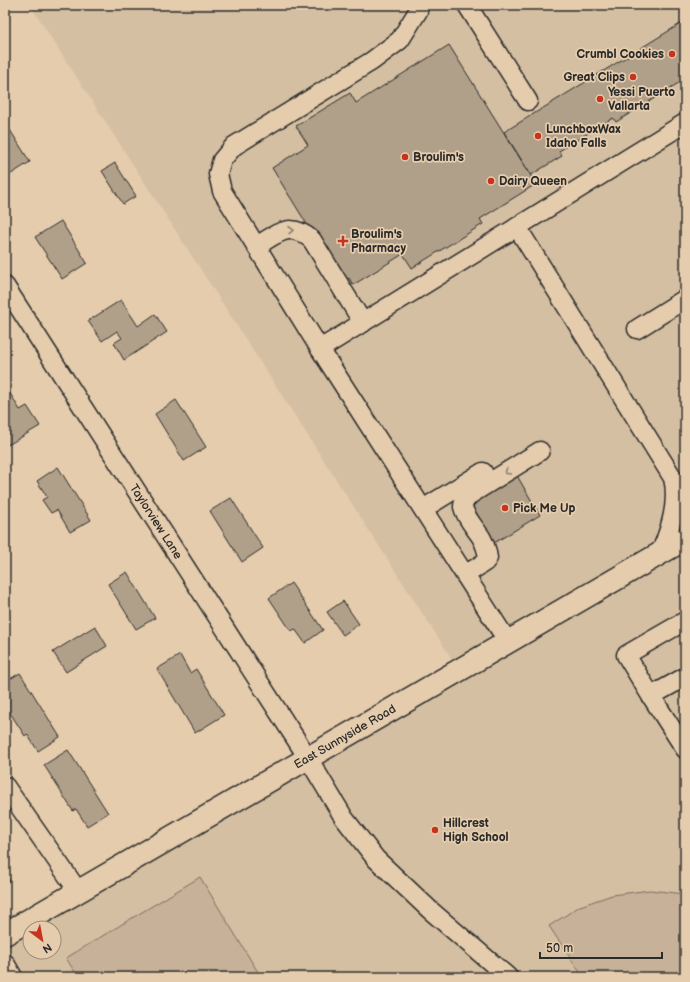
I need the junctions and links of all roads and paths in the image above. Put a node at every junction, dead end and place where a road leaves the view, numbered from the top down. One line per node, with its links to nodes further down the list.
1 (419, 5): 6 (street)
2 (466, 5): 3 (street)
3 (528, 101)
4 (685, 123): 5 (street)
5 (517, 227): 9 (street); 12 (street)
6 (256, 246): 9 (street, one-way to 9); 11 (street)
7 (5, 286): 22 (street, Taylorview Lane)
8 (685, 299): 10 (street)
9 (363, 323): 11 (street)
10 (637, 329)
11 (320, 349): 13 (street)
12 (679, 483): 15 (street)
13 (423, 509): 16 (street); 16 (street, one-way to 16)
14 (685, 539): 15 (main road, East Sunnyside Road)
15 (660, 554): 18 (main road, East Sunnyside Road)
16 (465, 575): 18 (street)
17 (685, 620): 20 (street)
18 (508, 642): 22 (main road, East Sunnyside Road)
19 (685, 677): 20 (street)
20 (651, 696): 21 (street)
21 (685, 749)
22 (308, 758): 24 (main road, East Sunnyside Road); 28 (street, Taylorview Lane)
23 (5, 786): 24 (street)
24 (78, 891): 25 (main road, East Sunnyside Road)
25 (5, 934)
26 (5, 963): 27 (street)
27 (13, 977)
28 (508, 977)

